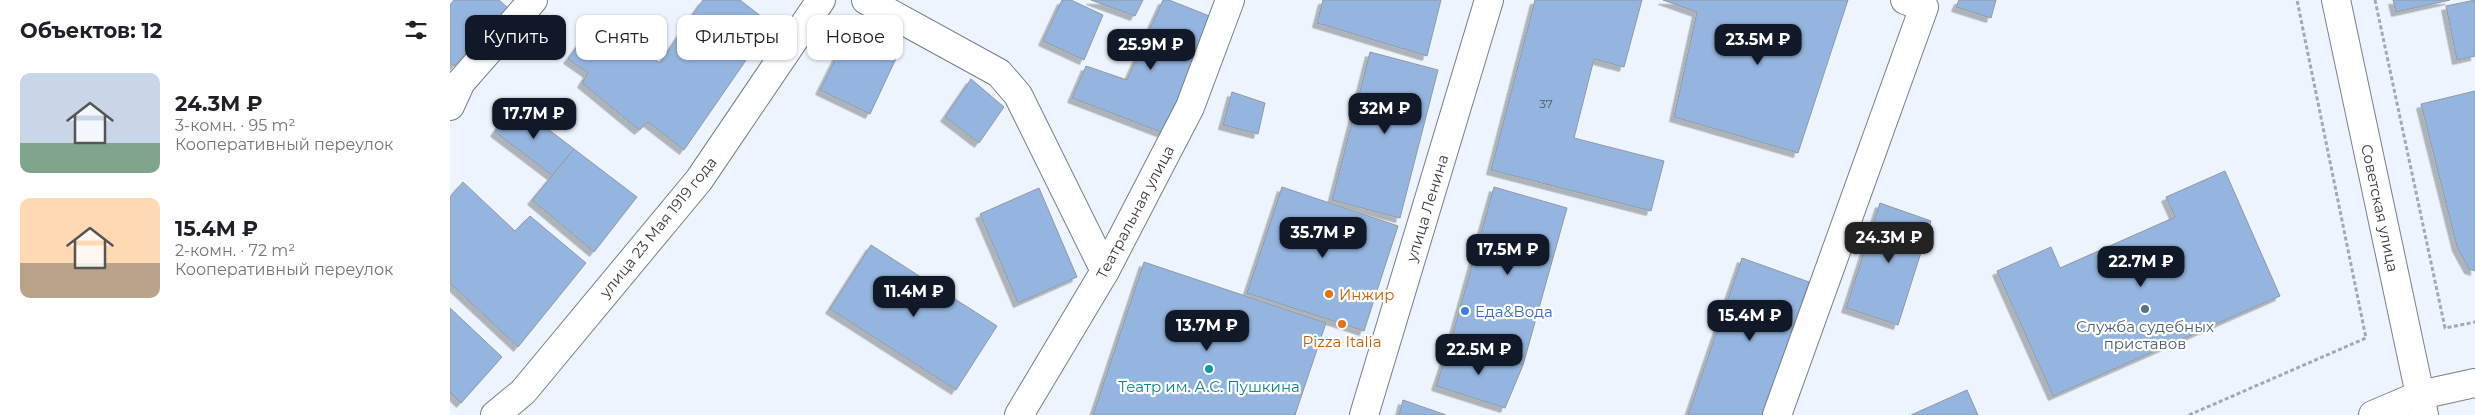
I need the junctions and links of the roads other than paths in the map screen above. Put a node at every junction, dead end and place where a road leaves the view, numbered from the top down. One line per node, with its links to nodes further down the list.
1 (533, 0): 8 (street)
2 (821, 0): 12 (street, улица 23 Мая 1919 года)
3 (866, 0): 9 (street)
4 (1230, 0): 9 (street, Театральная улица)
5 (1489, 0): 14 (street, улица Ленина)
6 (2336, 0): 11 (street, Советская улица)
7 (1914, 4): 15 (street)
8 (450, 106)
9 (1105, 271): 13 (street, Театральная улица)
10 (2475, 383): 11 (street)
11 (2417, 408): 16 (street)
12 (495, 415)
13 (1019, 415)
14 (1364, 415)
15 (1777, 415)
16 (2373, 415)

